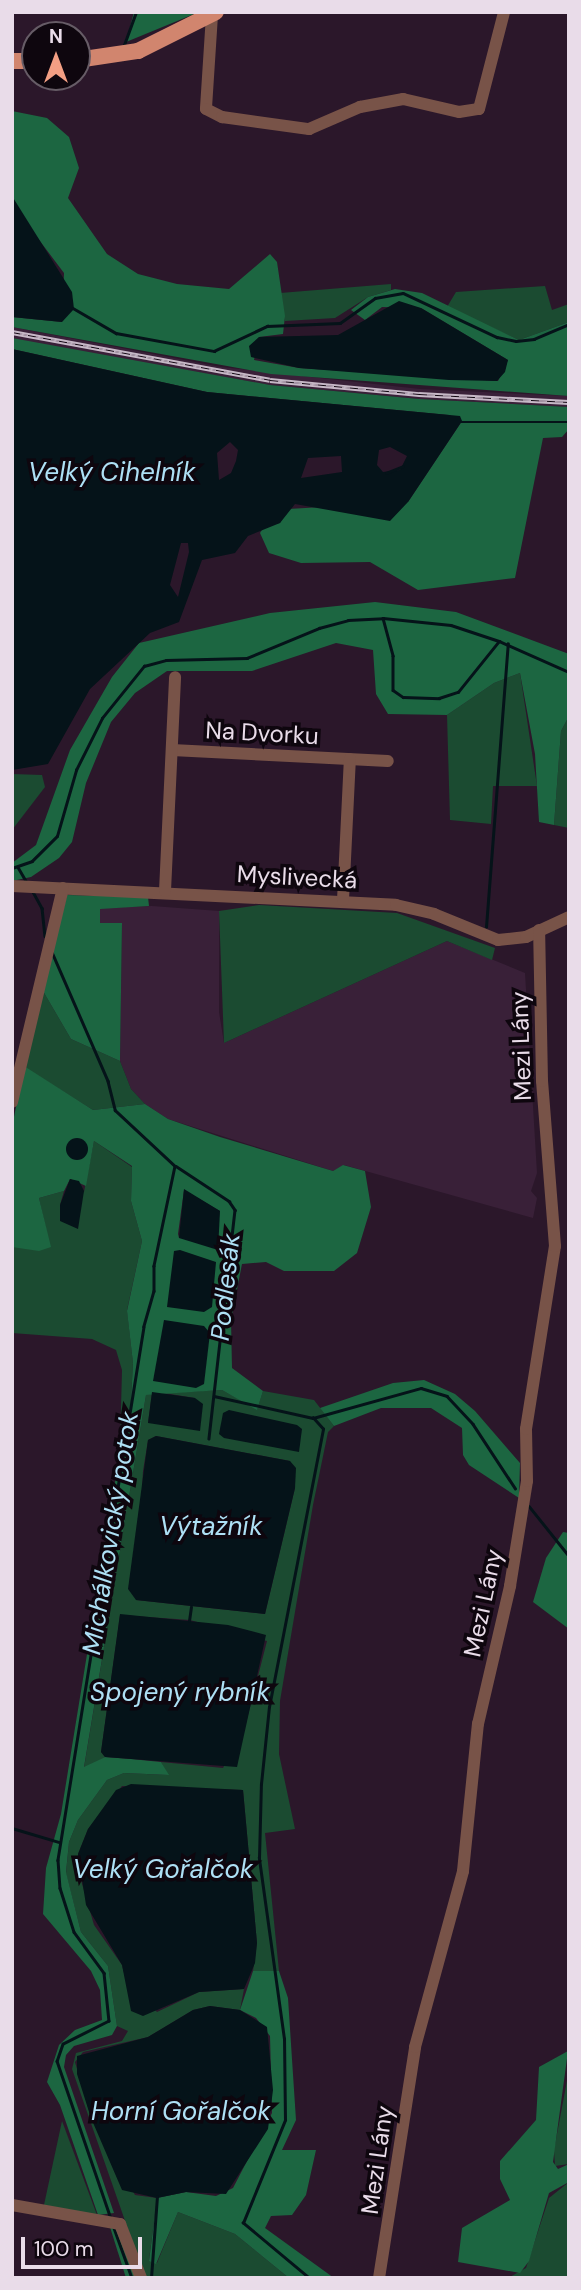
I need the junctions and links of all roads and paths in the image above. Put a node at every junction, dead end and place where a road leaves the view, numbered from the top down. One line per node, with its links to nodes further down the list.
1 (504, 12): 2 (street)
2 (214, 14): 3 (main road)
3 (91, 58)
4 (175, 677): 5 (street, Na Dvorku)
5 (172, 750): 6 (street, Na Dvorku); 10 (street, Na Dvorku)
6 (350, 759): 7 (street, Na Dvorku); 11 (street, Na Dvorku)
7 (387, 761)
8 (15, 886): 9 (street, Myslivecká)
9 (63, 887): 10 (street, Myslivecká); 14 (street)
10 (165, 891): 11 (street, Myslivecká)
11 (343, 900): 13 (street, Myslivecká)
12 (569, 917): 13 (street, Myslivecká)
13 (540, 930): 17 (street, Mezi Lány)
14 (12, 1102)
15 (12, 2205): 16 (street)
16 (141, 2278)
17 (379, 2278)

